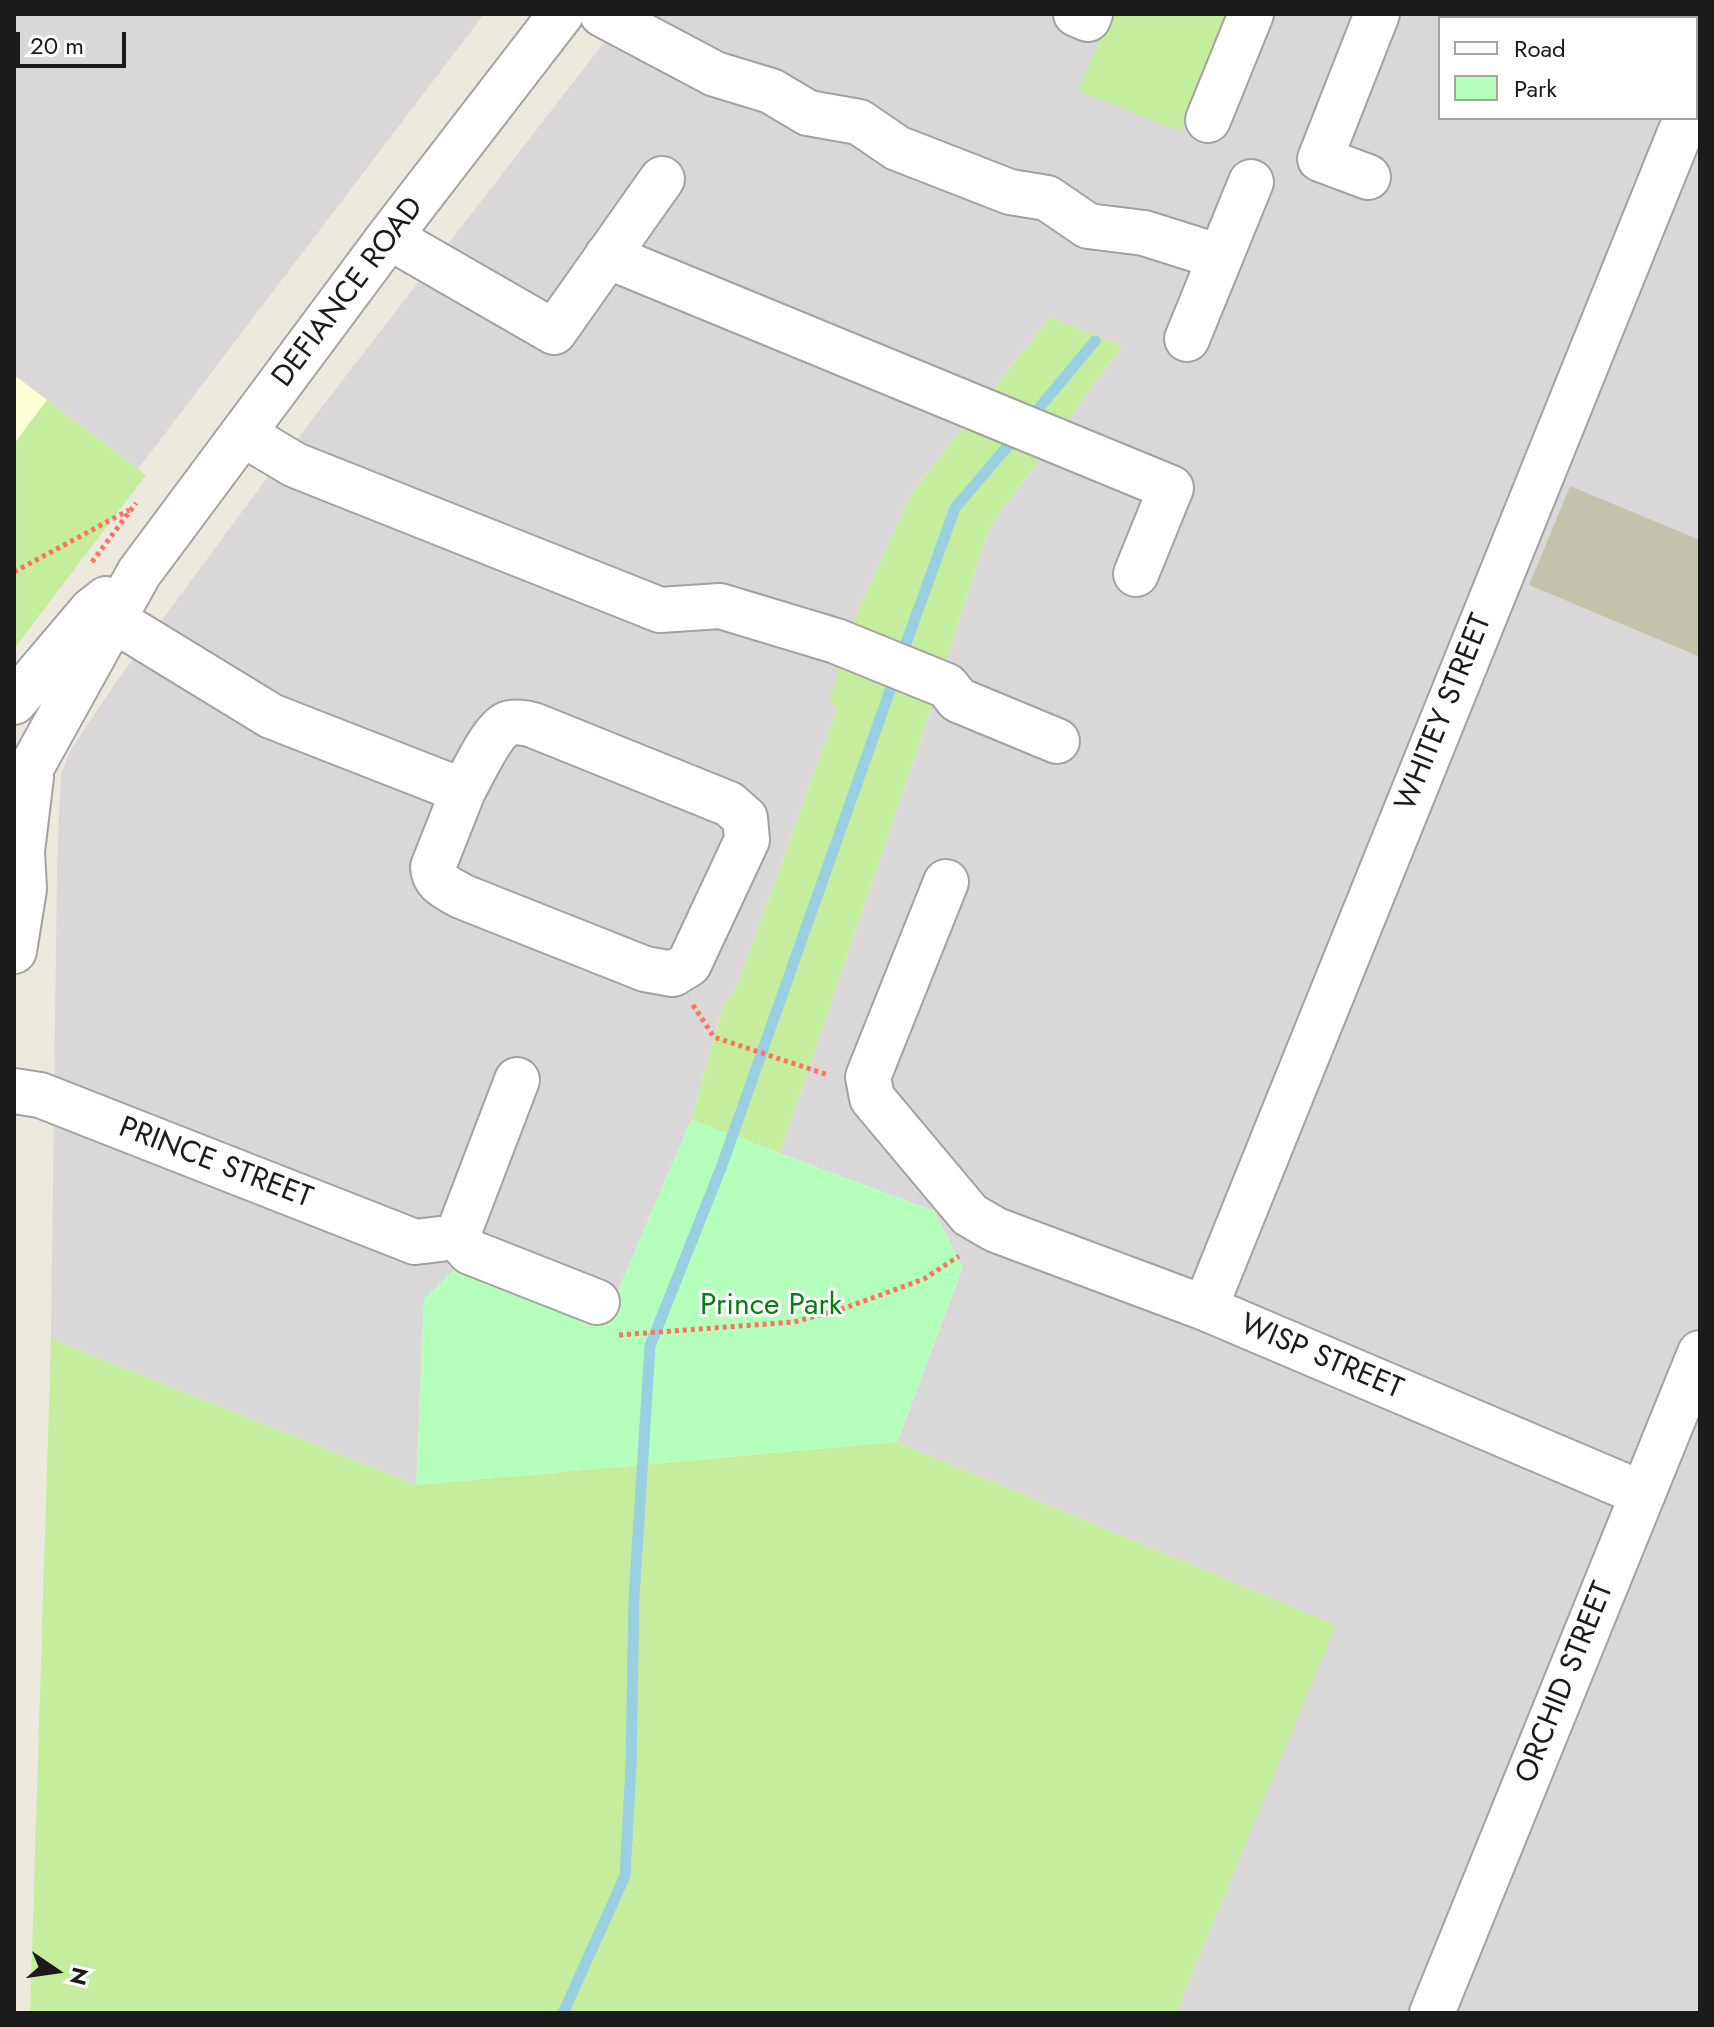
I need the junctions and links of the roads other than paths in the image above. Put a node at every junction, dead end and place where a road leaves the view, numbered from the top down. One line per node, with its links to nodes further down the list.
1 (561, 14): 12 (street, DEFIANCE ROAD)
2 (602, 14): 14 (street)
3 (1076, 14): 4 (street)
4 (1090, 14)
5 (1251, 14): 7 (street)
6 (1377, 14): 9 (street)
7 (1208, 120)
8 (1685, 120): 29 (street, WHITEY STREET)
9 (1368, 177)
10 (662, 179): 13 (street)
11 (1251, 182): 14 (street)
12 (389, 237): 13 (street); 16 (street, DEFIANCE ROAD)
13 (607, 256): 18 (street)
14 (1220, 257): 15 (street)
15 (1187, 339)
16 (243, 434): 17 (street, DEFIANCE ROAD); 21 (street)
17 (139, 573): 19 (street, DEFIANCE ROAD); 20 (street, DEFIANCE ROAD)
18 (1136, 574)
19 (114, 620): 22 (street, DEFIANCE ROAD); 23 (street)
20 (14, 702)
21 (1057, 741)
22 (23, 765): 25 (street, DEFIANCE ROAD)
23 (463, 791): 23 (street)
24 (946, 882): 29 (street, WISP STREET)
25 (14, 951)
26 (517, 1080): 28 (street)
27 (14, 1091): 28 (street, PRINCE STREET)
28 (457, 1237): 30 (street)
29 (1205, 1308): 32 (street, WISP STREET)
30 (605, 1318)
31 (1700, 1353): 32 (street, ORCHID STREET)
32 (1643, 1494): 33 (street, ORCHID STREET)
33 (1432, 2013)

